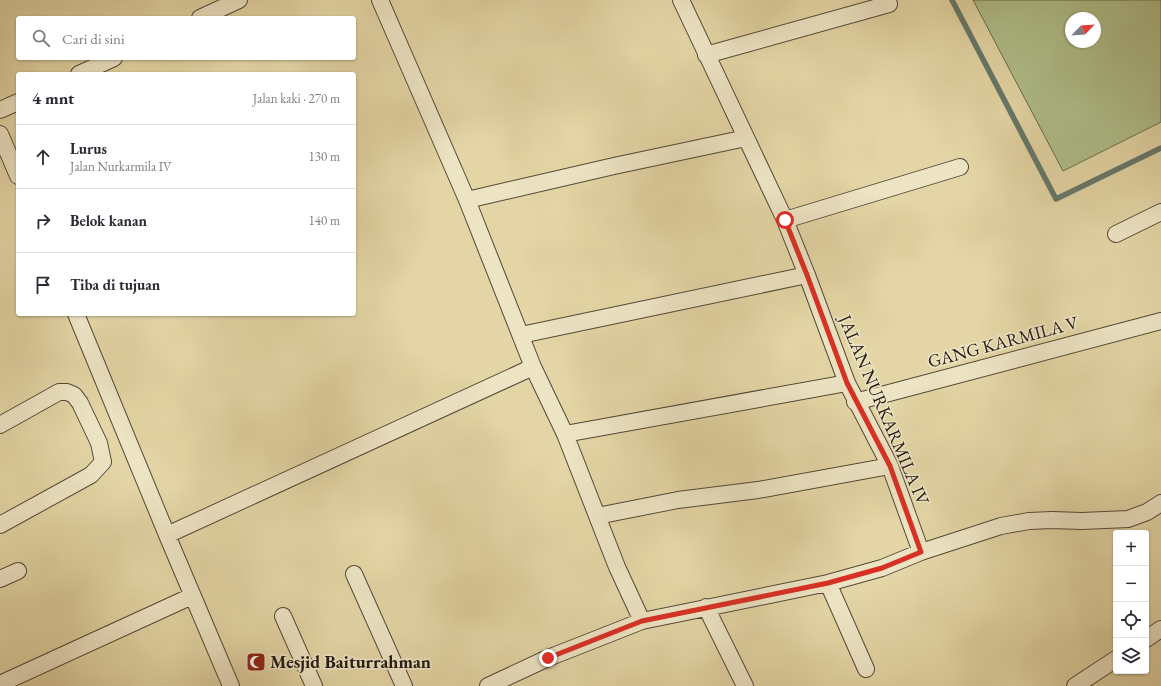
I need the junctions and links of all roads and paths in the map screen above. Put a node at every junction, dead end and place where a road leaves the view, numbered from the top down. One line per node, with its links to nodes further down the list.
1 (239, 0): 5 (street)
2 (380, 0): 15 (street)
3 (681, 0): 6 (street, JALAN NURKARMILA IV)
4 (889, 4): 6 (street)
5 (204, 16)
6 (706, 55): 12 (street, JALAN NURKARMILA IV)
7 (110, 60): 8 (street)
8 (83, 72)
9 (16, 103): 10 (street)
10 (0, 110)
11 (0, 134): 14 (street)
12 (746, 138): 15 (street); 17 (street, JALAN NURKARMILA IV)
13 (960, 167): 17 (street)
14 (16, 171)
15 (468, 200): 22 (street)
16 (1161, 212): 18 (street)
17 (785, 220): 19 (street, JALAN NURKARMILA IV)
18 (1116, 234)
19 (807, 275): 22 (street); 24 (street, JALAN NURKARMILA IV)
20 (77, 316): 32 (street)
21 (1161, 321): 25 (street, GANG KARMILA V)
22 (521, 336): 23 (street)
23 (533, 367): 27 (street); 32 (street)
24 (847, 383): 25 (street, JALAN NURKARMILA IV); 27 (street)
25 (855, 402): 28 (street, JALAN NURKARMILA IV)
26 (0, 425): 31 (street)
27 (565, 434): 30 (street)
28 (890, 466): 30 (street); 33 (street, JALAN NURKARMILA IV)
29 (1161, 503): 33 (street)
30 (597, 516): 41 (street)
31 (0, 525)
32 (167, 535): 38 (street)
33 (921, 552): 37 (street)
34 (18, 571): 36 (street)
35 (354, 574): 49 (street)
36 (0, 579)
37 (828, 583): 39 (street); 45 (street)
38 (192, 596): 46 (street); 47 (street)
39 (706, 607): 41 (street); 51 (street)
40 (283, 616): 48 (street)
41 (642, 621): 50 (street)
42 (1161, 629): 43 (street)
43 (1148, 638)
44 (1113, 661): 52 (street)
45 (866, 669)
46 (0, 684)
47 (230, 686)
48 (314, 686)
49 (404, 686)
50 (489, 686)
51 (745, 686)
52 (1075, 686)

